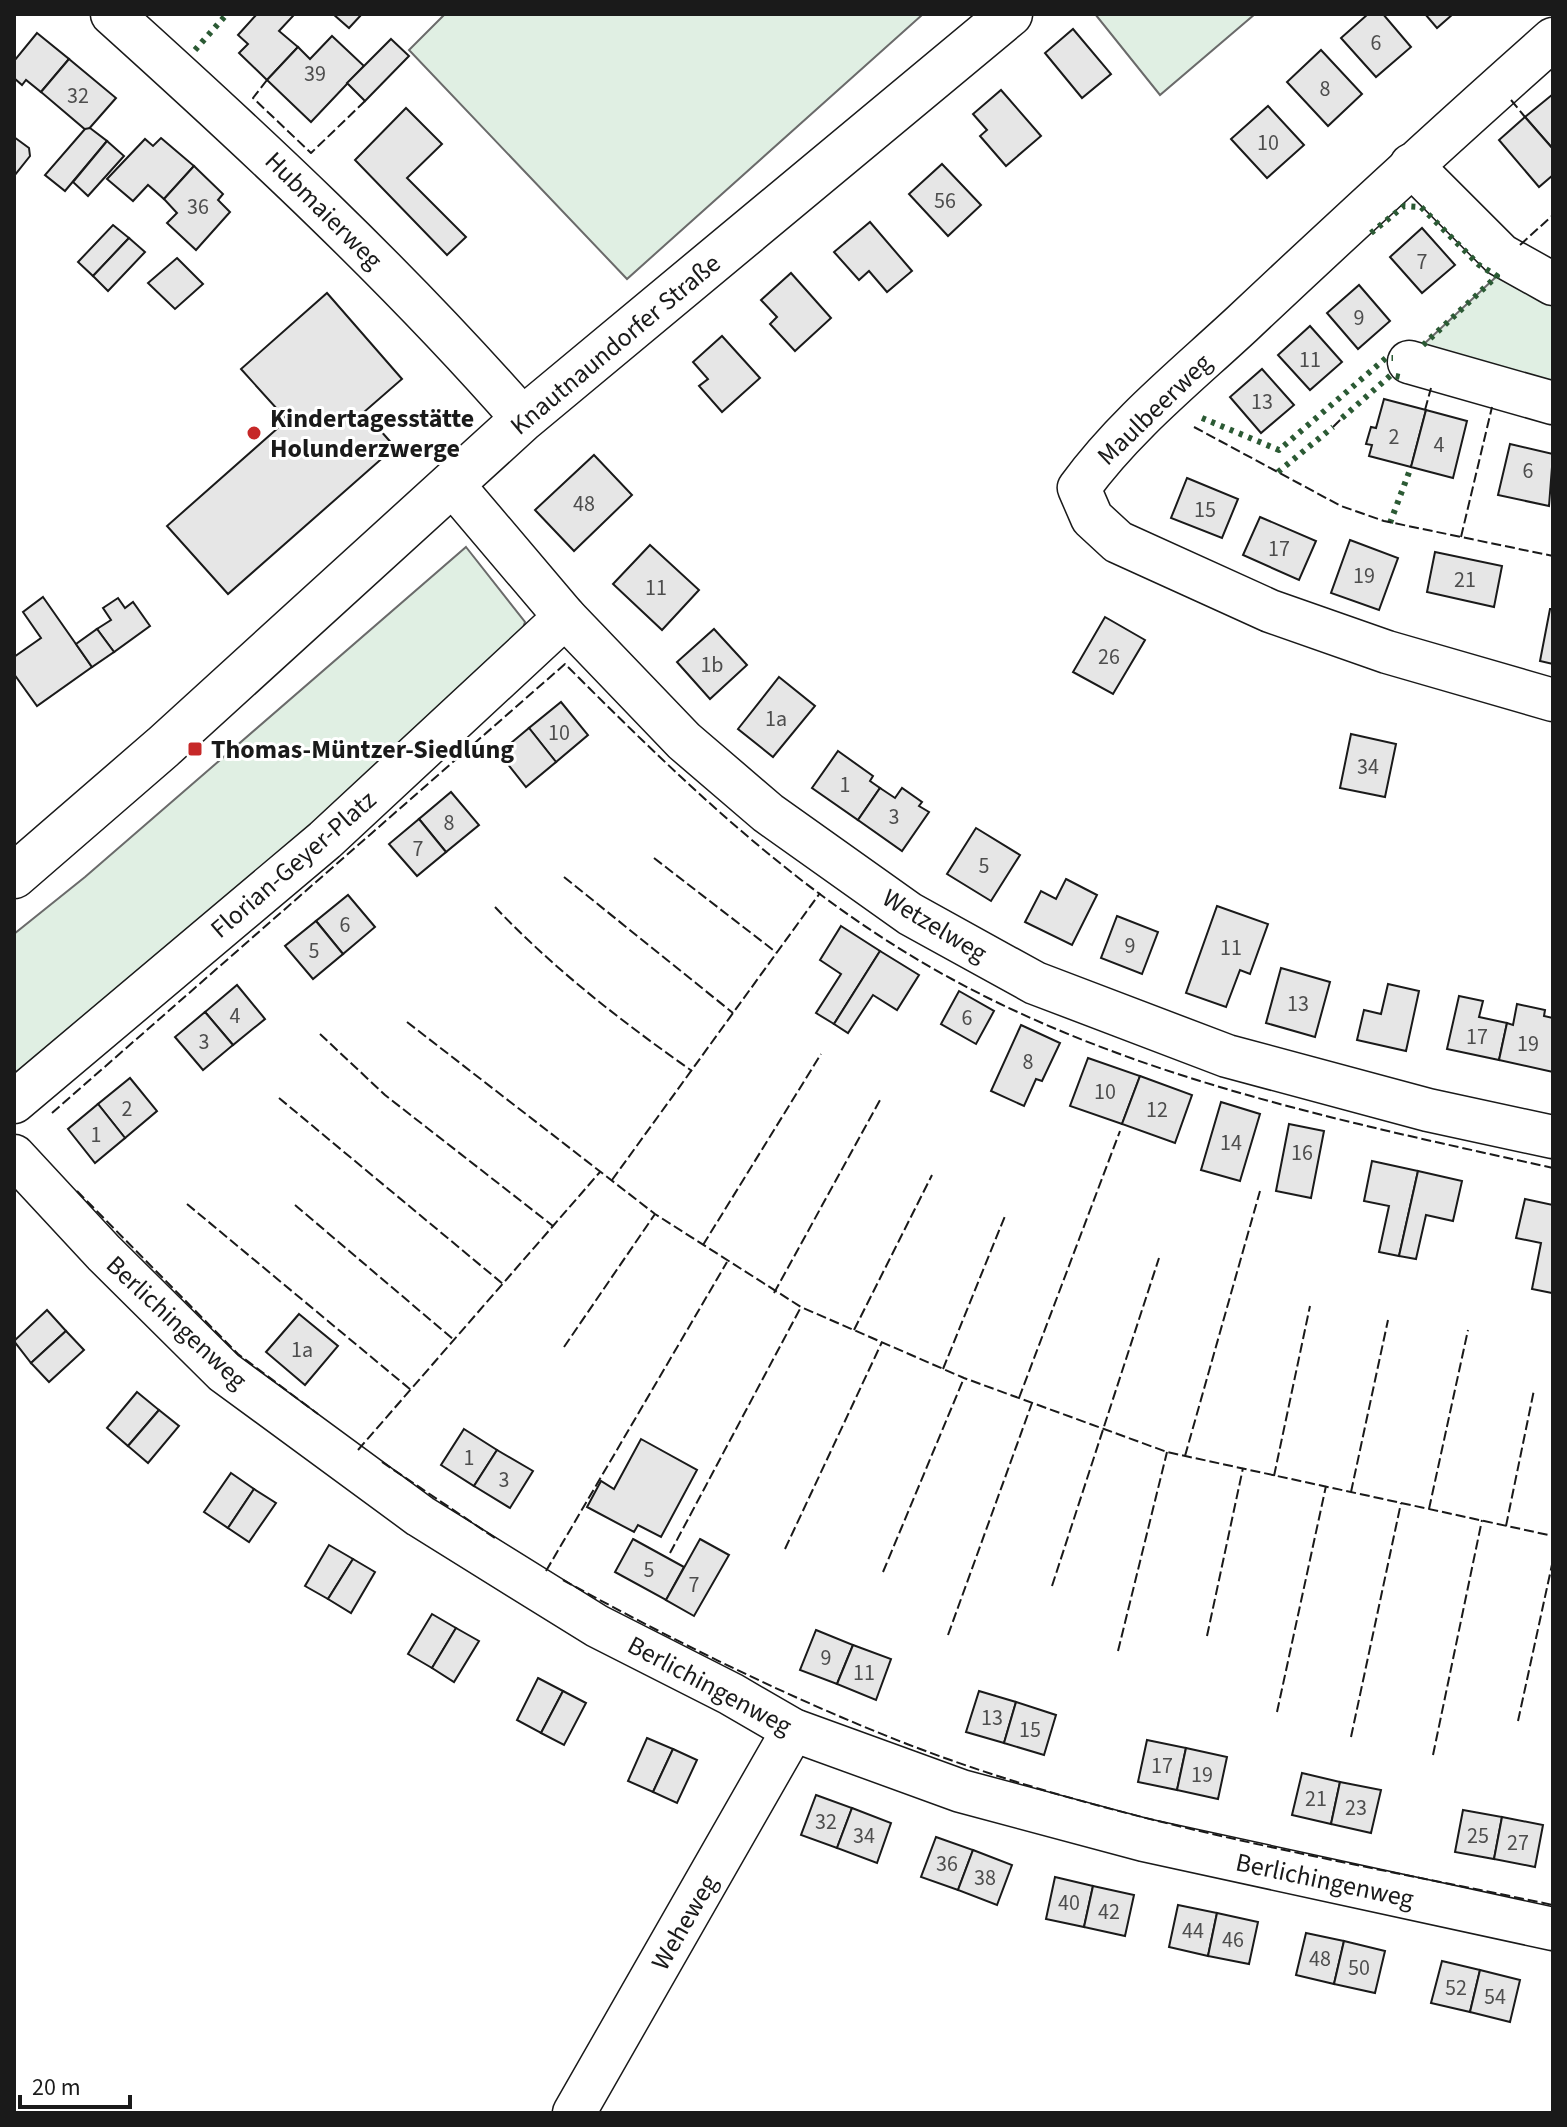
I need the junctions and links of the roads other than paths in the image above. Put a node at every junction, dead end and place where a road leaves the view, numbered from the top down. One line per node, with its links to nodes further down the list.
1 (112, 14): 8 (street, Hubmaierweg)
2 (1010, 14): 8 (main road, Knautnaundorfer Straße)
3 (1553, 39): 4 (street, Maulbeerweg)
4 (1411, 165): 5 (street); 11 (street, Maulbeerweg)
5 (1553, 284)
6 (1409, 362): 7 (street)
7 (1553, 403)
8 (523, 419): 9 (main road, Knautnaundorfer Straße)
9 (453, 485): 10 (street, Wetzelweg); 12 (main road, Knautnaundorfer Straße)
10 (565, 617): 13 (street, Florian-Geyer-Platz); 14 (street, Wetzelweg)
11 (1553, 700)
12 (14, 876)
13 (14, 1102)
14 (1553, 1137)
15 (14, 1156): 16 (street, Berlichingenweg)
16 (793, 1730): 17 (street, Berlichingenweg); 18 (street, Weheweg)
17 (1553, 1929)
18 (574, 2113)

